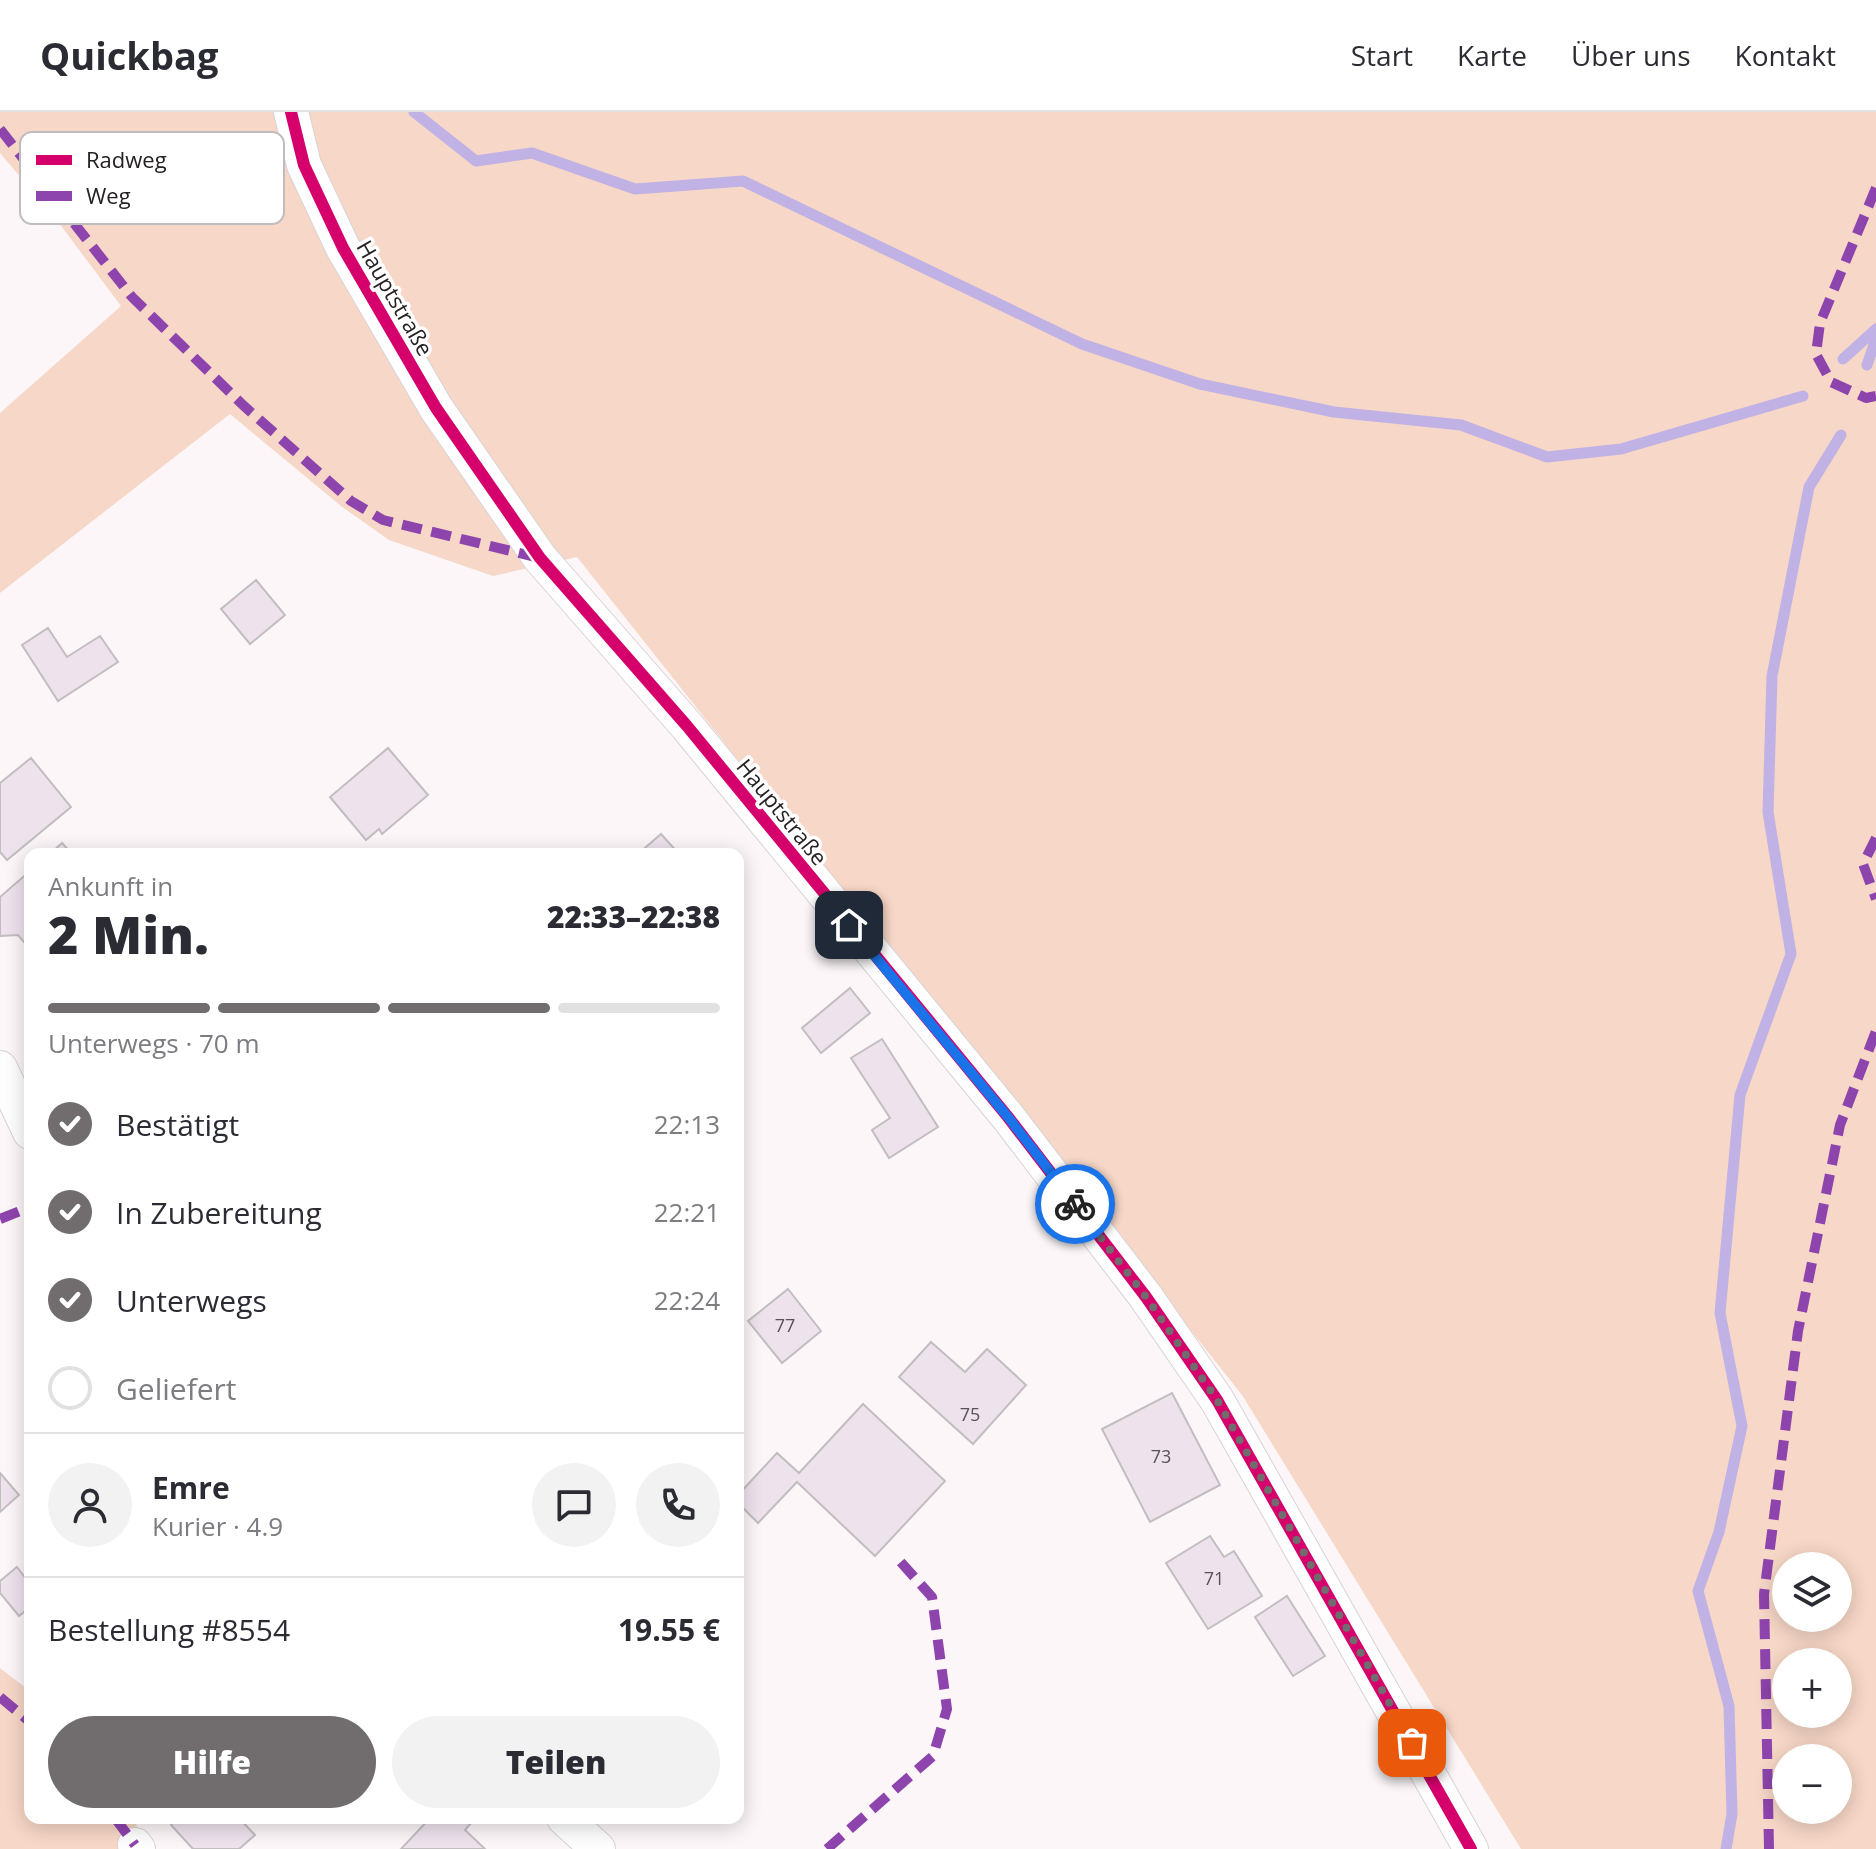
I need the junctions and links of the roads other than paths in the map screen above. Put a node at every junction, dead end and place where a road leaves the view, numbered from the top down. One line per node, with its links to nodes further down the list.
1 (291, 112): 6 (street, Hauptstraße)
2 (0, 1068): 3 (street)
3 (24, 1119)
4 (571, 1824): 5 (street)
5 (598, 1849)
6 (1471, 1849)

